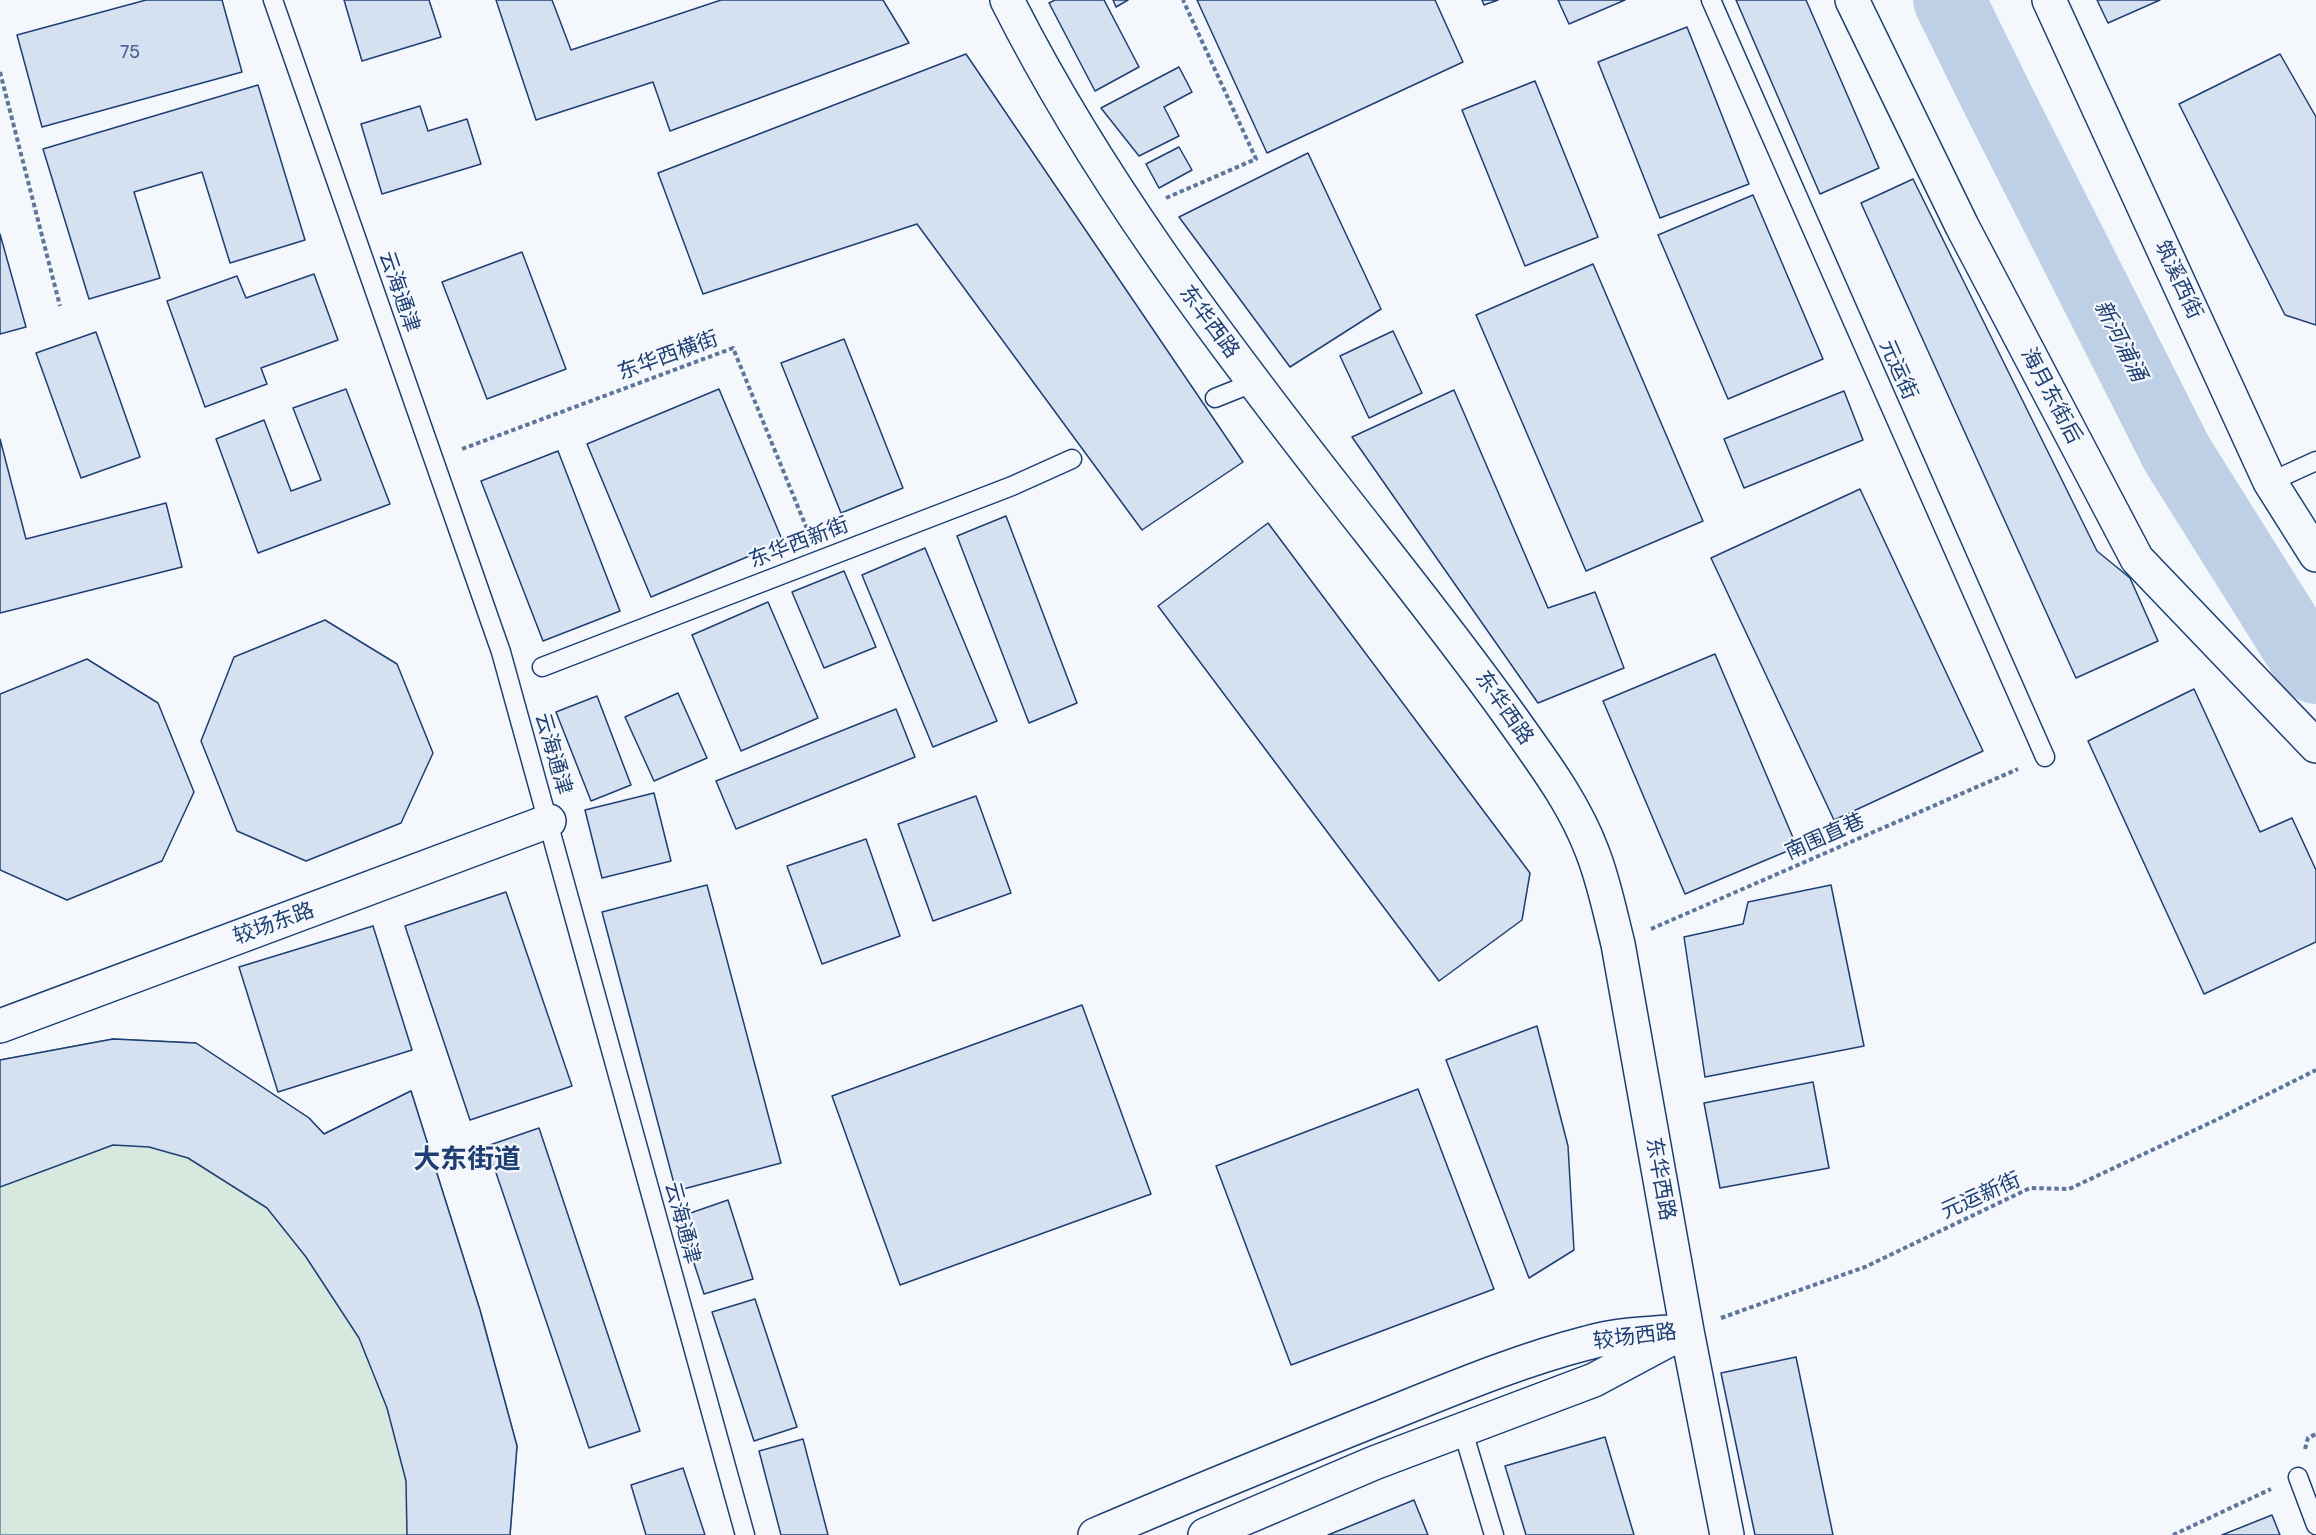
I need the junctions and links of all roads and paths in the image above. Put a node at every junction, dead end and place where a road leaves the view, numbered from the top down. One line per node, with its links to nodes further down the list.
1 (273, 0): 13 (lane, 云海通津)
2 (1007, 0): 8 (street, 东华西路)
3 (1183, 0): 8 (path)
4 (1711, 0): 20 (lane, 元运街)
5 (1852, 0): 19 (street, 海月东街后)
6 (2049, 0): 15 (street, 筑溪西街)
7 (0, 72): 9 (path)
8 (1131, 214): 10 (street, 东华西路)
9 (60, 306)
10 (1255, 382): 11 (lane); 22 (street, 东华西路)
11 (1215, 398)
12 (1072, 459): 17 (lane, 东华西新街)
13 (434, 460): 17 (path, 东华西横街); 21 (lane, 云海通津)
14 (2316, 461): 15 (lane)
15 (2270, 482): 16 (street, 筑溪西街)
16 (2316, 555)
17 (820, 560): 18 (lane, 东华西新街)
18 (542, 667)
19 (2316, 746)
20 (2045, 758): 22 (path, 南围直巷)
21 (549, 821): 23 (street, 较场东路); 29 (lane, 云海通津)
22 (1618, 944): 25 (street, 东华西路)
23 (0, 1026)
24 (2316, 1070): 25 (path, 元运新街)
25 (1687, 1330): 26 (street, 较场西路); 30 (street, 较场西路); 33 (street, 东华西路)
26 (1462, 1428): 31 (street, 较场西路); 32 (lane)
27 (2298, 1477): 28 (lane); 34 (path)
28 (2316, 1525)
29 (745, 1535)
30 (1095, 1535)
31 (1205, 1535)
32 (1494, 1535)
33 (1727, 1535)
34 (2173, 1535)

